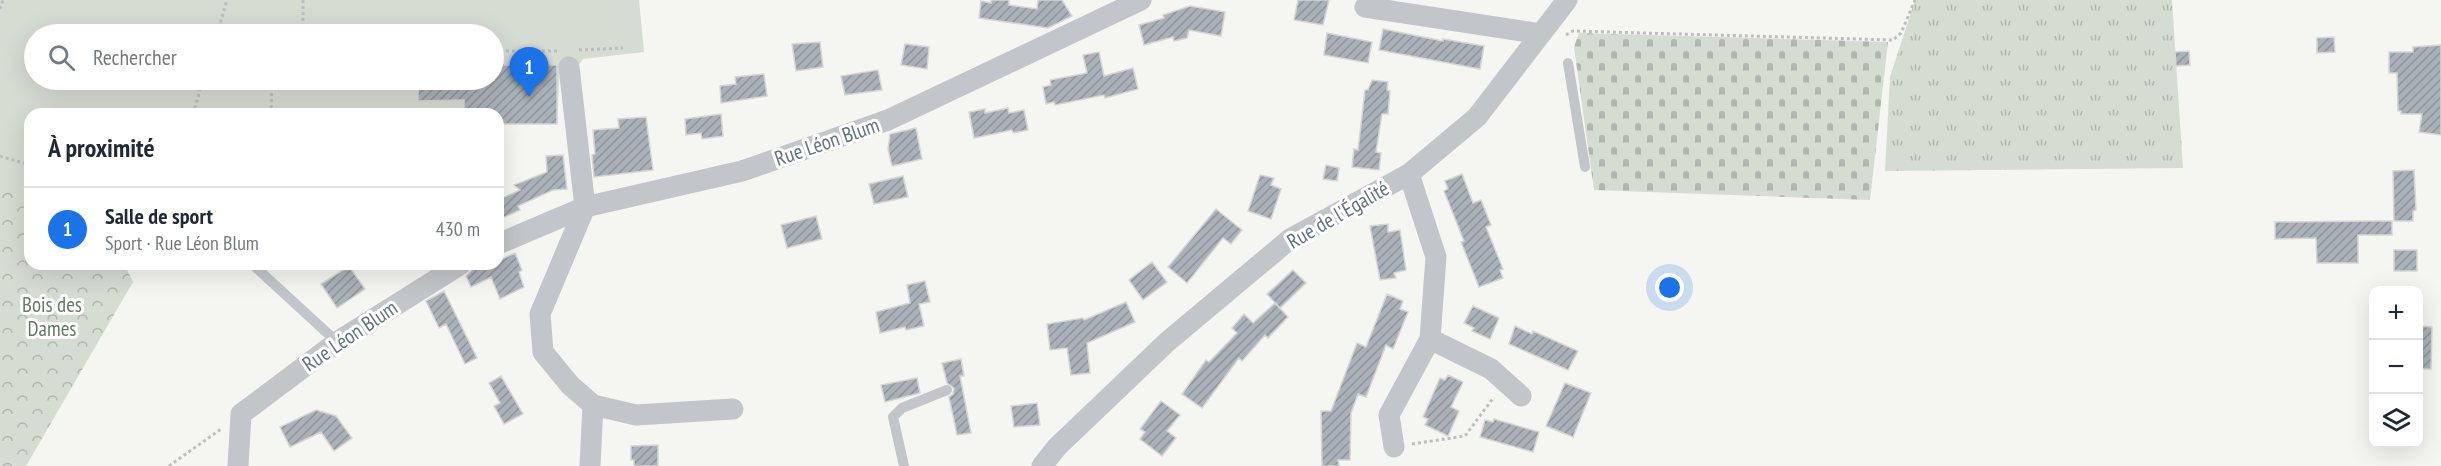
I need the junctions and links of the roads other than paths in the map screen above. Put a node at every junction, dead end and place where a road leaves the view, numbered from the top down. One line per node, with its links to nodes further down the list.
1 (1141, 0): 9 (street, Rue Léon Blum)
2 (1567, 0): 4 (street, Rue de l'Égalité)
3 (1365, 7): 4 (street)
4 (1541, 34): 8 (street, Rue de l'Égalité)
5 (568, 58): 9 (street)
6 (1568, 63): 7 (lane)
7 (1585, 167)
8 (1410, 174): 13 (street); 23 (street, Rue de l'Égalité)
9 (585, 207): 10 (street, Rue Léon Blum); 17 (street)
10 (504, 241)
11 (259, 270): 14 (lane)
12 (451, 270): 14 (street, Rue Léon Blum)
13 (1430, 339): 16 (street); 19 (street)
14 (337, 342): 20 (street, Rue Léon Blum)
15 (946, 390): 22 (lane)
16 (1521, 396)
17 (593, 405): 18 (street); 21 (street)
18 (733, 409)
19 (1394, 447)
20 (238, 466)
21 (590, 466)
22 (904, 466)
23 (1042, 466)

